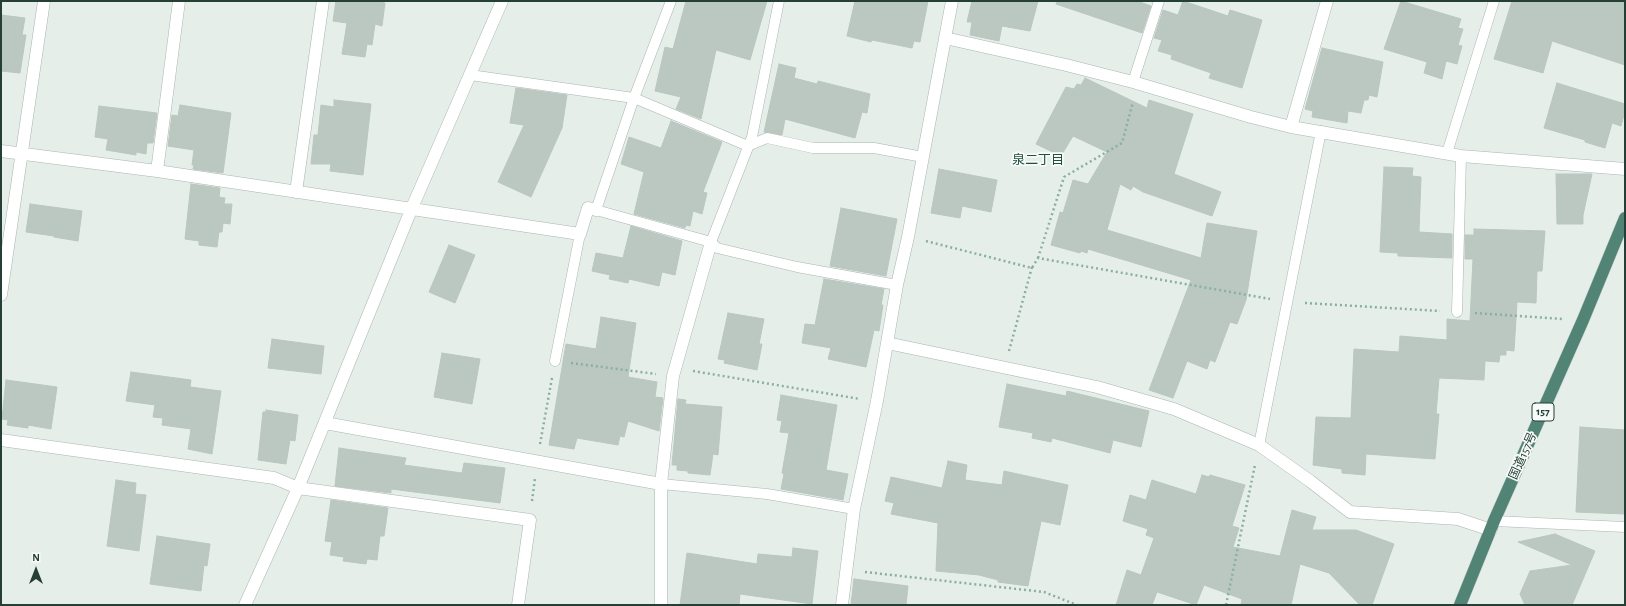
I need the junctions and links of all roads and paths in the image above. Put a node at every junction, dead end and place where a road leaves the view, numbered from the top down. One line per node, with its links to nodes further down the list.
1 (44, 1): 20 (street)
2 (179, 1): 24 (street)
3 (323, 1): 25 (street)
4 (502, 1): 12 (street)
5 (671, 1): 14 (lane)
6 (780, 1): 17 (lane)
7 (952, 1): 11 (street)
8 (1159, 1): 13 (lane)
9 (1327, 1): 15 (street)
10 (1494, 1): 19 (lane)
11 (945, 38): 13 (street); 22 (street)
12 (470, 75): 14 (lane); 26 (street)
13 (1136, 83): 15 (street); 32 (path)
14 (634, 98): 17 (lane); 27 (lane)
15 (1291, 127): 16 (street)
16 (1321, 131): 19 (street); 36 (lane)
17 (748, 146): 22 (lane); 31 (lane)
18 (1, 151): 20 (street)
19 (1448, 153): 21 (street)
20 (23, 154): 24 (street); 35 (street)
21 (1461, 156): 23 (street); 37 (lane)
22 (923, 157): 30 (street)
23 (1625, 169)
24 (157, 171): 25 (street)
25 (296, 192): 26 (street)
26 (412, 210): 29 (street); 42 (street)
27 (596, 210): 29 (street); 31 (lane)
28 (1625, 218): 38 (highway, 国道157号 / 157)
29 (580, 234): 40 (lane)
30 (908, 236): 33 (path); 34 (street)
31 (711, 242): 34 (lane); 45 (street)
32 (1038, 258): 33 (path); 36 (path)
33 (1032, 268): 41 (path)
34 (897, 285): 39 (street)
35 (1, 295)
36 (1288, 302): 37 (path); 44 (lane)
37 (1456, 312): 38 (path)
38 (1583, 320): 48 (highway, 国道157号 / 157)
39 (887, 343): 41 (street); 47 (street)
40 (555, 361)
41 (1004, 367): 44 (street)
42 (325, 423): 45 (street); 46 (street)
43 (1, 440): 46 (street)
44 (1259, 445): 48 (street); 56 (path)
45 (662, 484): 47 (lane); 53 (street)
46 (298, 488): 51 (street); 52 (street)
47 (854, 509): 50 (street)
48 (1493, 525): 49 (lane); 57 (highway, 国道157号 / 157)
49 (1625, 527)
50 (846, 570): 54 (street); 55 (path)
51 (245, 605)
52 (518, 605)
53 (662, 605)
54 (842, 605)
55 (1077, 605)
56 (1226, 605)
57 (1460, 605)

